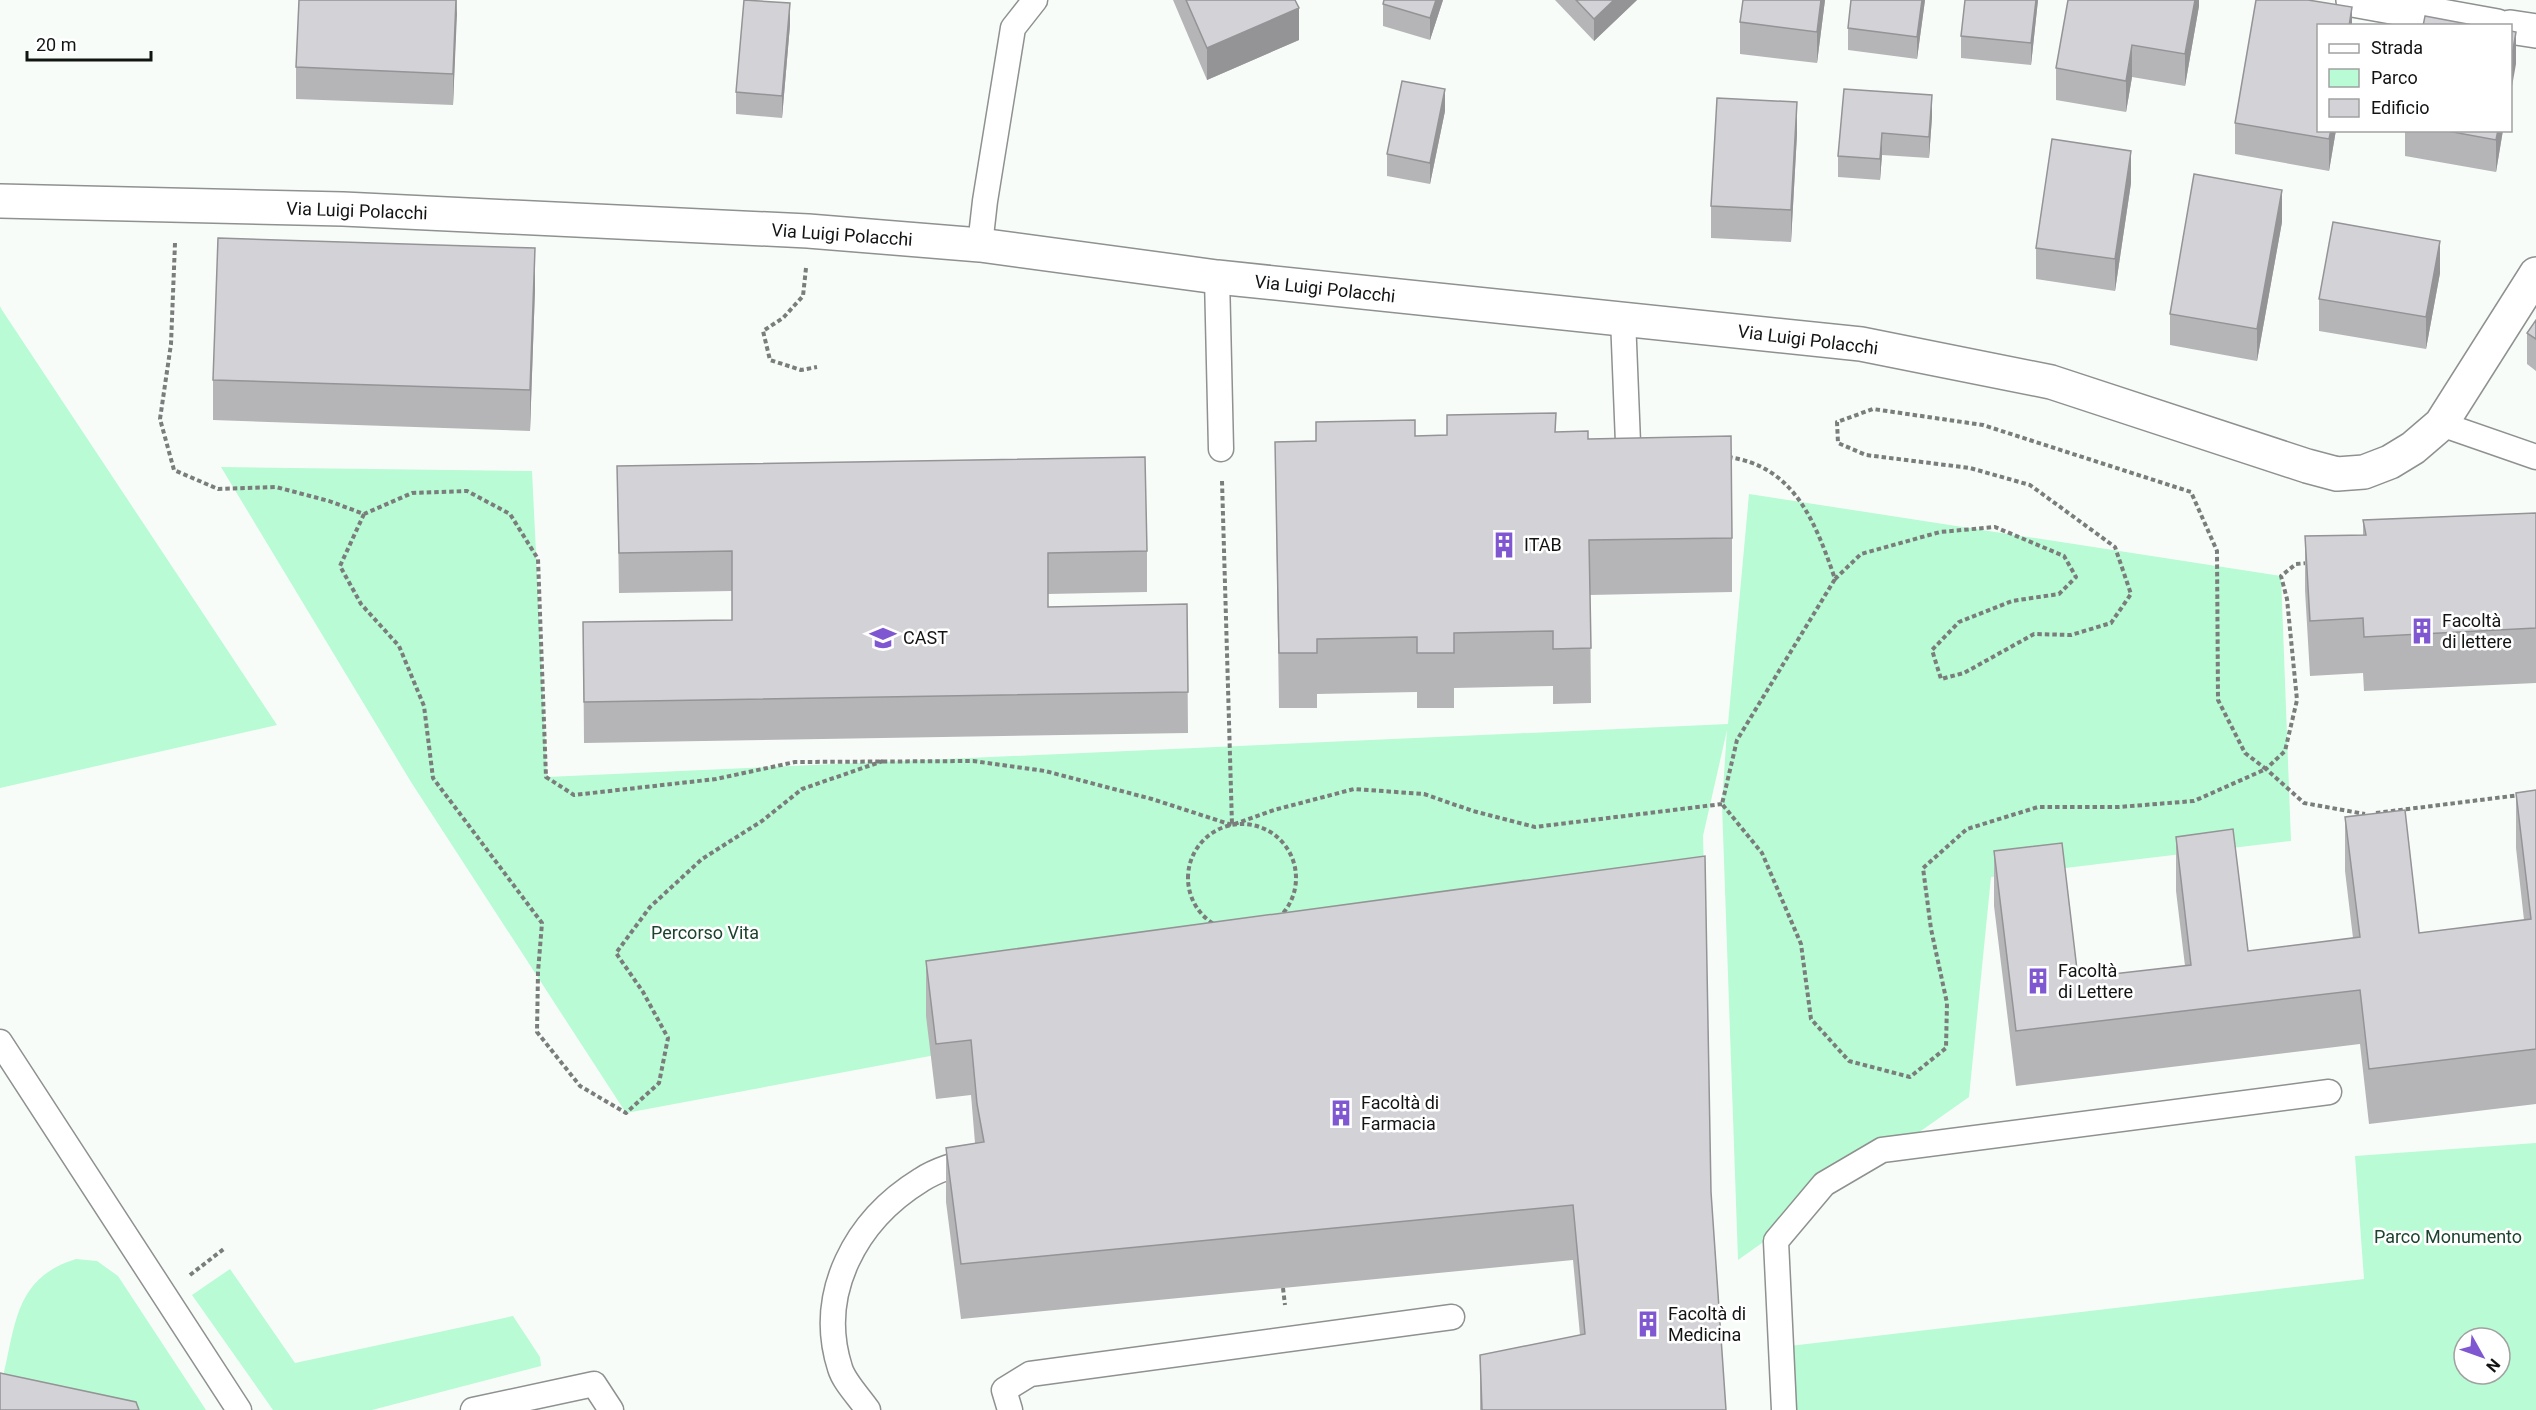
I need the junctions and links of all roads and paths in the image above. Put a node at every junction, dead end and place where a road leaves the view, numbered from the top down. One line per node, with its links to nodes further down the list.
1 (1035, 0): 9 (lane)
2 (2353, 0): 3 (street)
3 (2486, 24)
4 (2512, 27): 5 (street)
5 (2536, 31)
6 (0, 201): 7 (street, Via Luigi Polacchi)
7 (177, 207): 8 (street, Via Luigi Polacchi); 19 (path)
8 (808, 231): 9 (street, Via Luigi Polacchi); 13 (path)
9 (980, 245): 11 (street, Via Luigi Polacchi)
10 (2536, 274): 14 (street, Via Luigi Polacchi)
11 (1217, 277): 12 (street, Via Luigi Polacchi); 16 (lane)
12 (1623, 318): 14 (street, Via Luigi Polacchi); 15 (lane)
13 (817, 367)
14 (2441, 423): 18 (lane)
15 (1628, 443)
16 (1221, 449): 26 (path)
17 (1716, 455): 21 (path)
18 (2536, 458)
19 (364, 514): 22 (path); 22 (path)
20 (2319, 562): 23 (path)
21 (1834, 579): 23 (path); 25 (path)
22 (886, 760): 26 (path)
23 (2266, 769): 24 (path); 25 (path)
24 (2524, 795)
25 (1722, 804): 26 (path)
26 (1232, 825): 27 (path); 27 (path)
27 (1244, 932): 28 (path)
28 (1245, 942)
29 (0, 1042): 33 (lane)
30 (2329, 1092): 40 (lane)
31 (977, 1158): 38 (lane)
32 (225, 1248): 33 (path)
33 (164, 1296): 35 (lane)
34 (1452, 1317): 39 (lane)
35 (239, 1410)
36 (473, 1410): 37 (lane)
37 (611, 1410)
38 (868, 1410)
39 (1010, 1410)
40 (1784, 1410)

